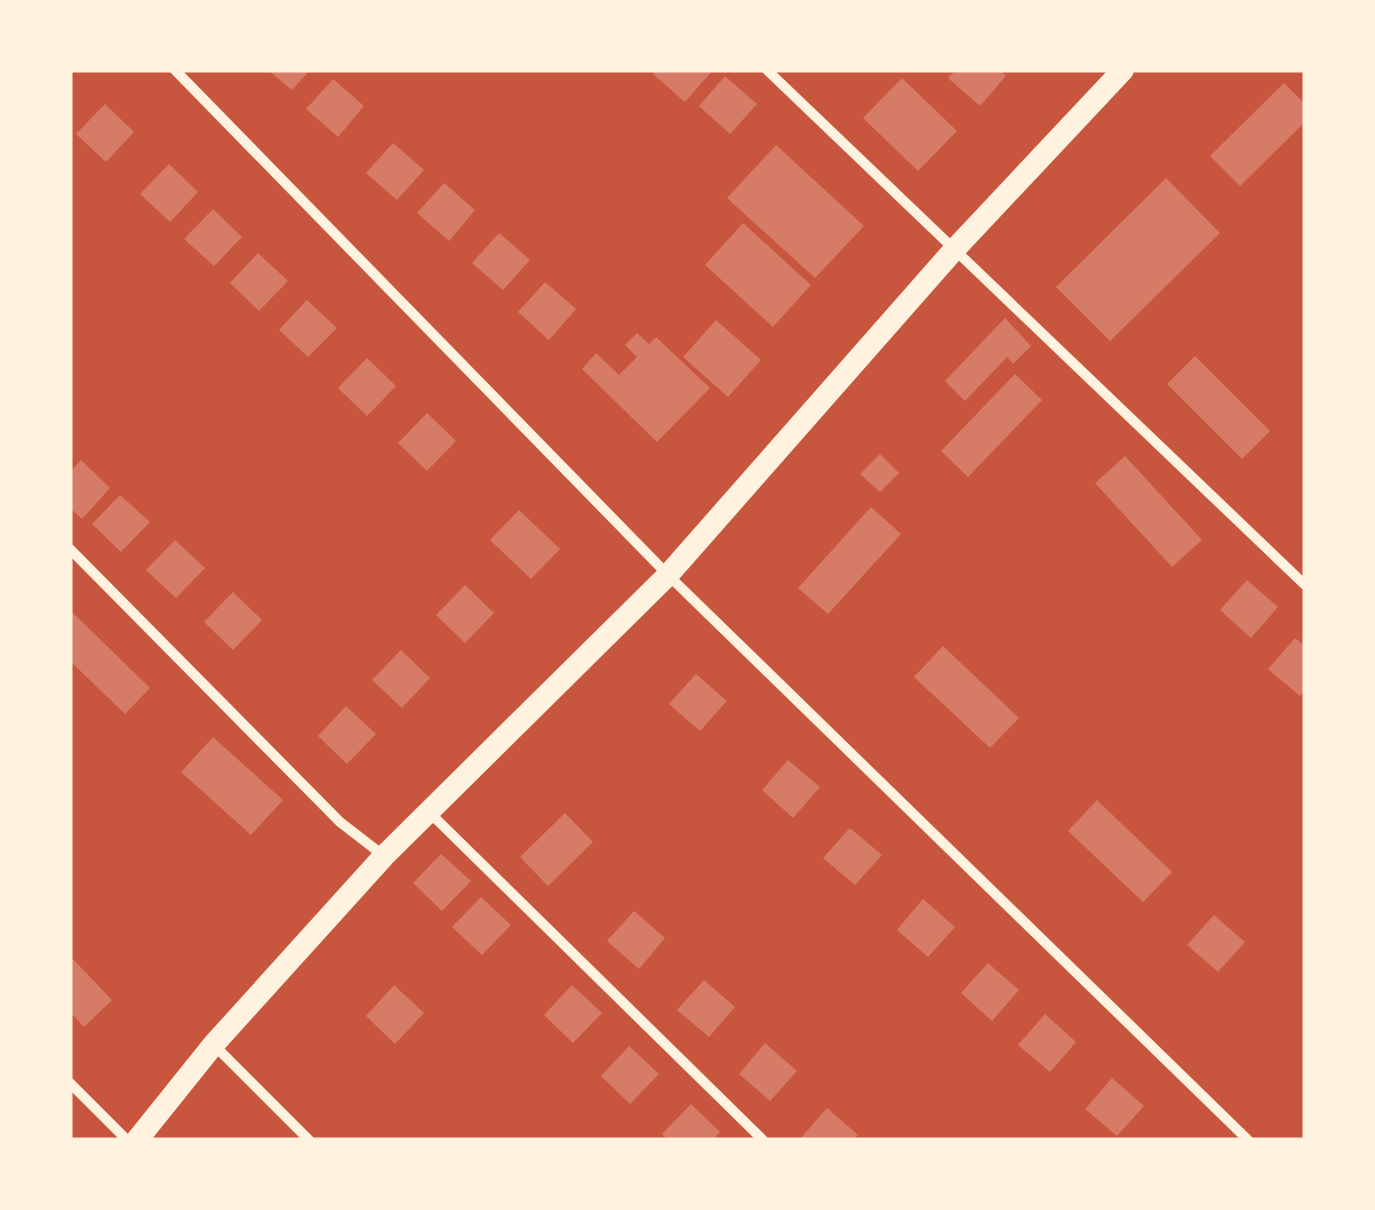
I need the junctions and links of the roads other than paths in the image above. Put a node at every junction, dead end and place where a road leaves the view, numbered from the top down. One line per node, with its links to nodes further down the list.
1 (175, 70): 6 (street)
2 (766, 70): 4 (street)
3 (1123, 70): 4 (main road)
4 (952, 251): 6 (main road); 7 (street)
5 (70, 550): 9 (street)
6 (668, 575): 8 (main road); 16 (street)
7 (1305, 584)
8 (429, 812): 9 (main road); 15 (street)
9 (384, 856): 10 (main road)
10 (214, 1044): 13 (main road); 14 (street)
11 (70, 1084): 12 (street)
12 (127, 1140)
13 (138, 1140)
14 (309, 1140)
15 (763, 1140)
16 (1248, 1140)

